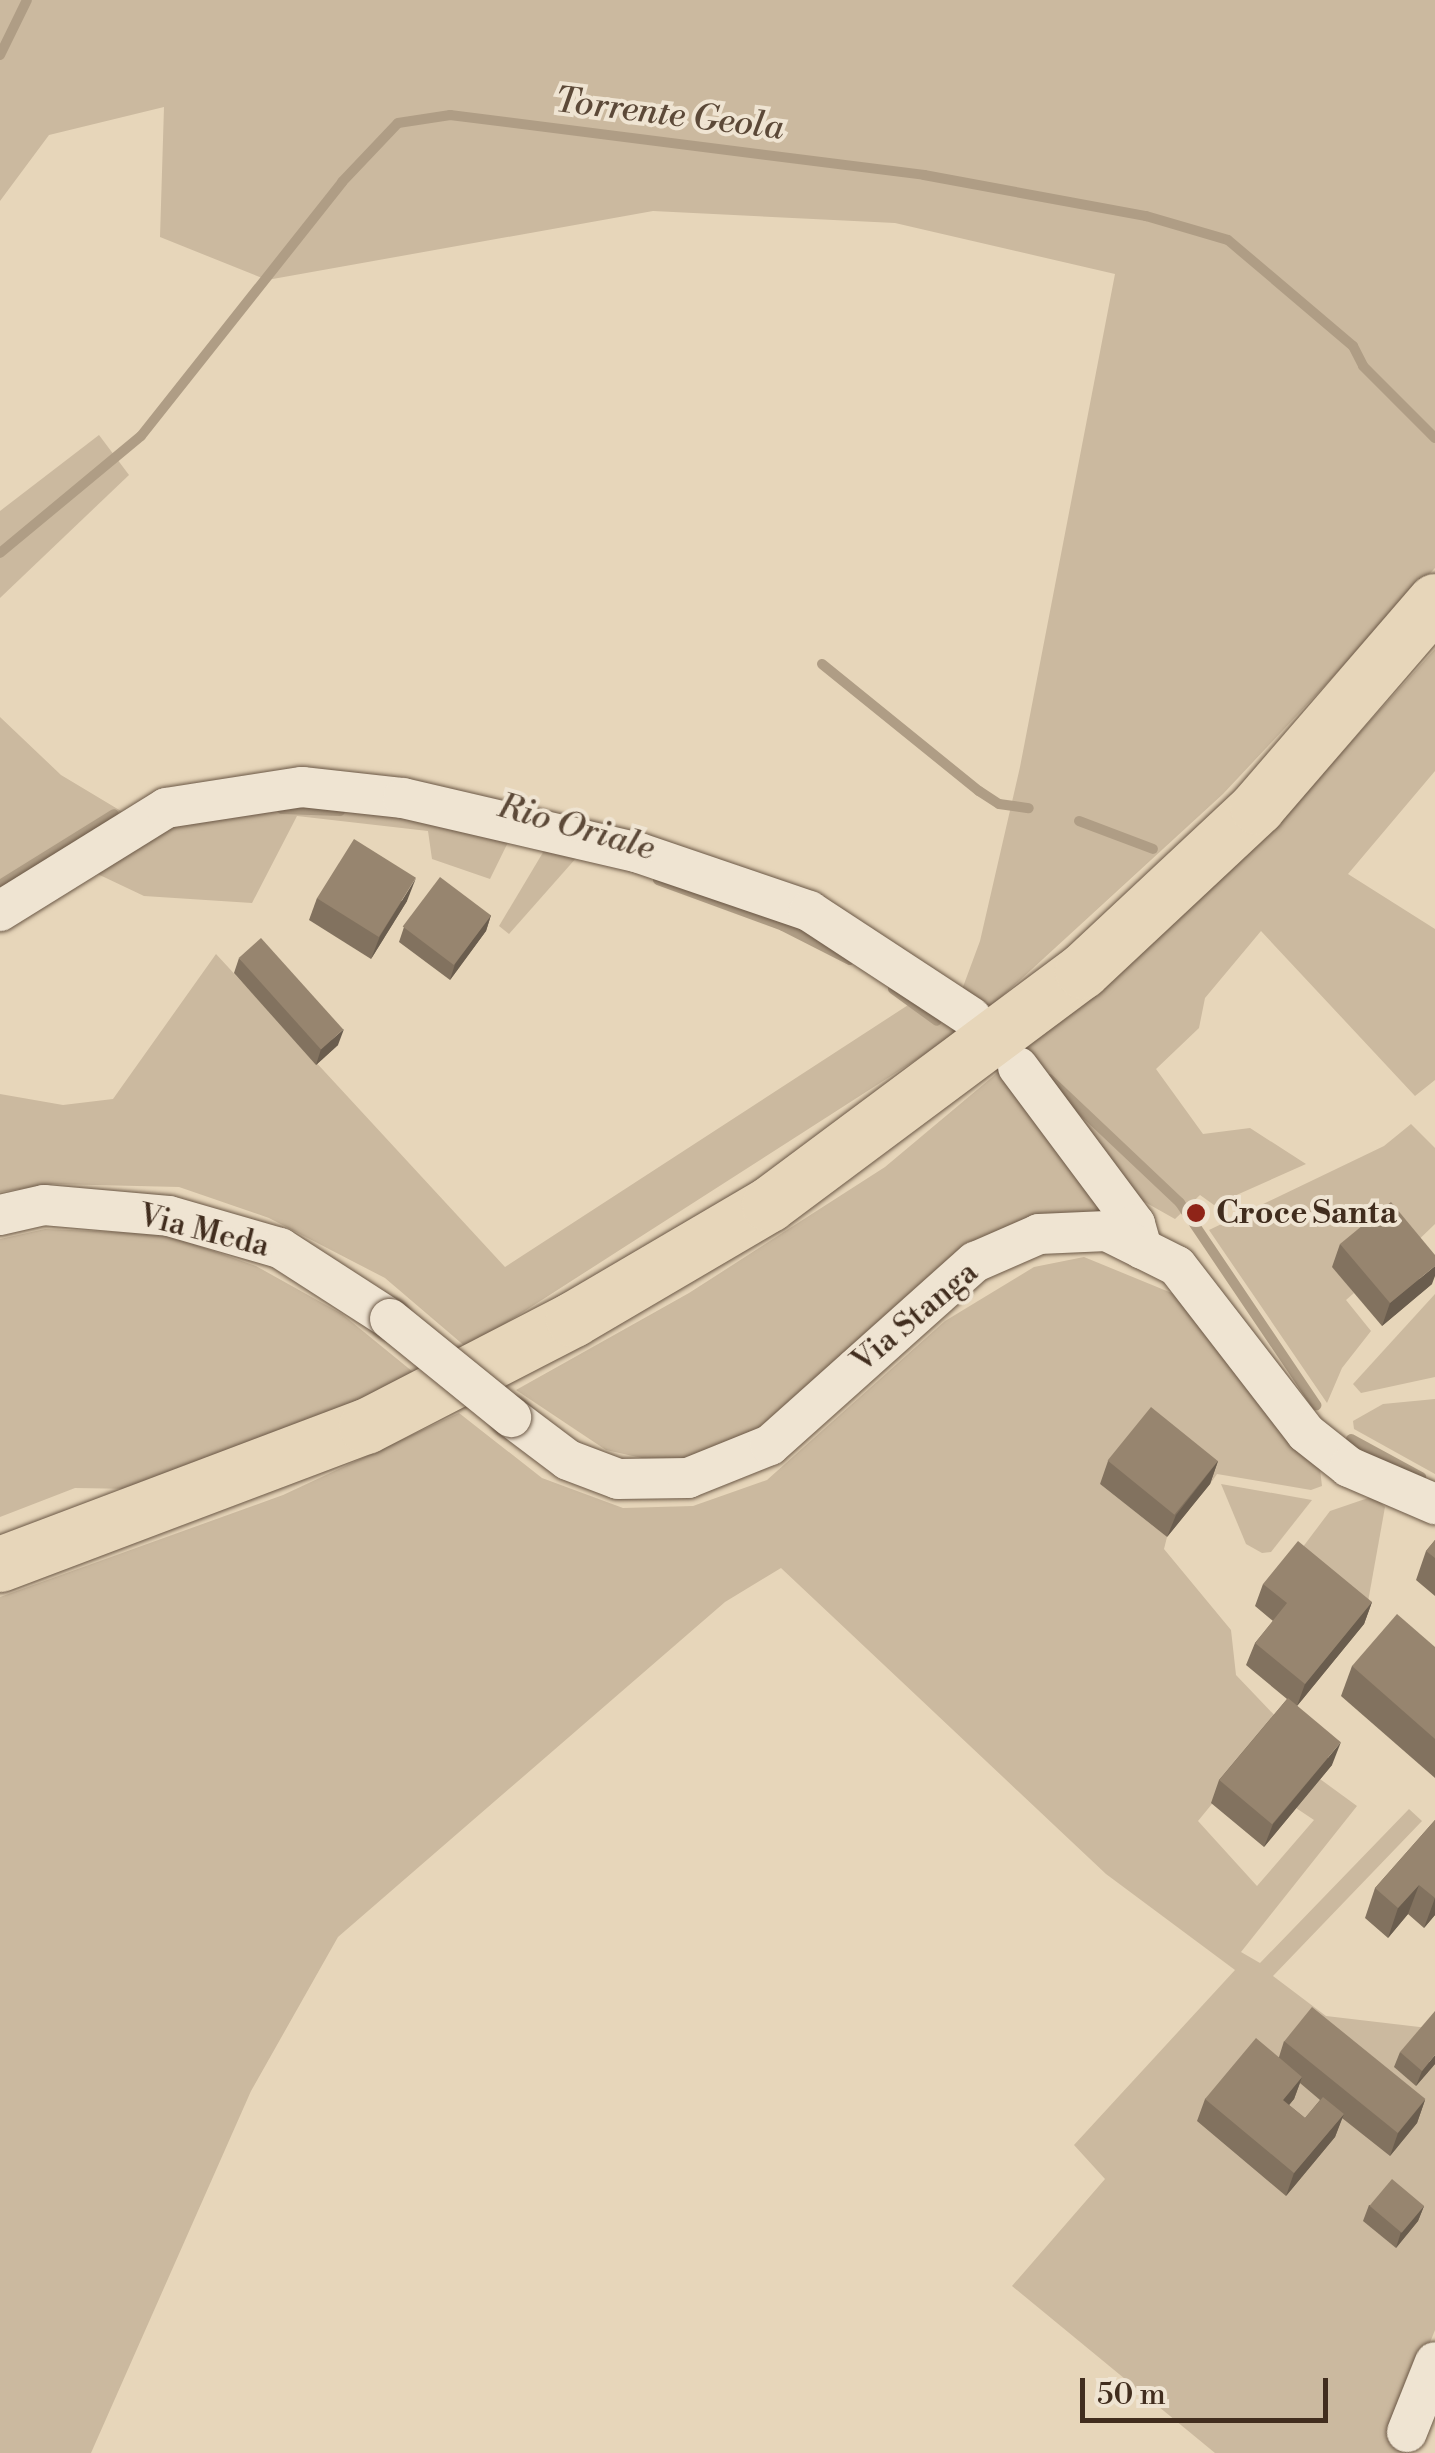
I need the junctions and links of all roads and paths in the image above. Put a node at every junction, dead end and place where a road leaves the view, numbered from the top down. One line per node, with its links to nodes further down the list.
1 (1435, 600): 9 (highway)
2 (0, 911): 3 (street)
3 (972, 1017)
4 (1018, 1067): 6 (street)
5 (0, 1215): 7 (street, Via Meda, bridge)
6 (1142, 1249): 7 (street, Via Stanga); 8 (street, Via Stanga)
7 (511, 1417)
8 (1435, 1504)
9 (0, 1564)
10 (1435, 2362): 11 (street)
11 (1407, 2432)

